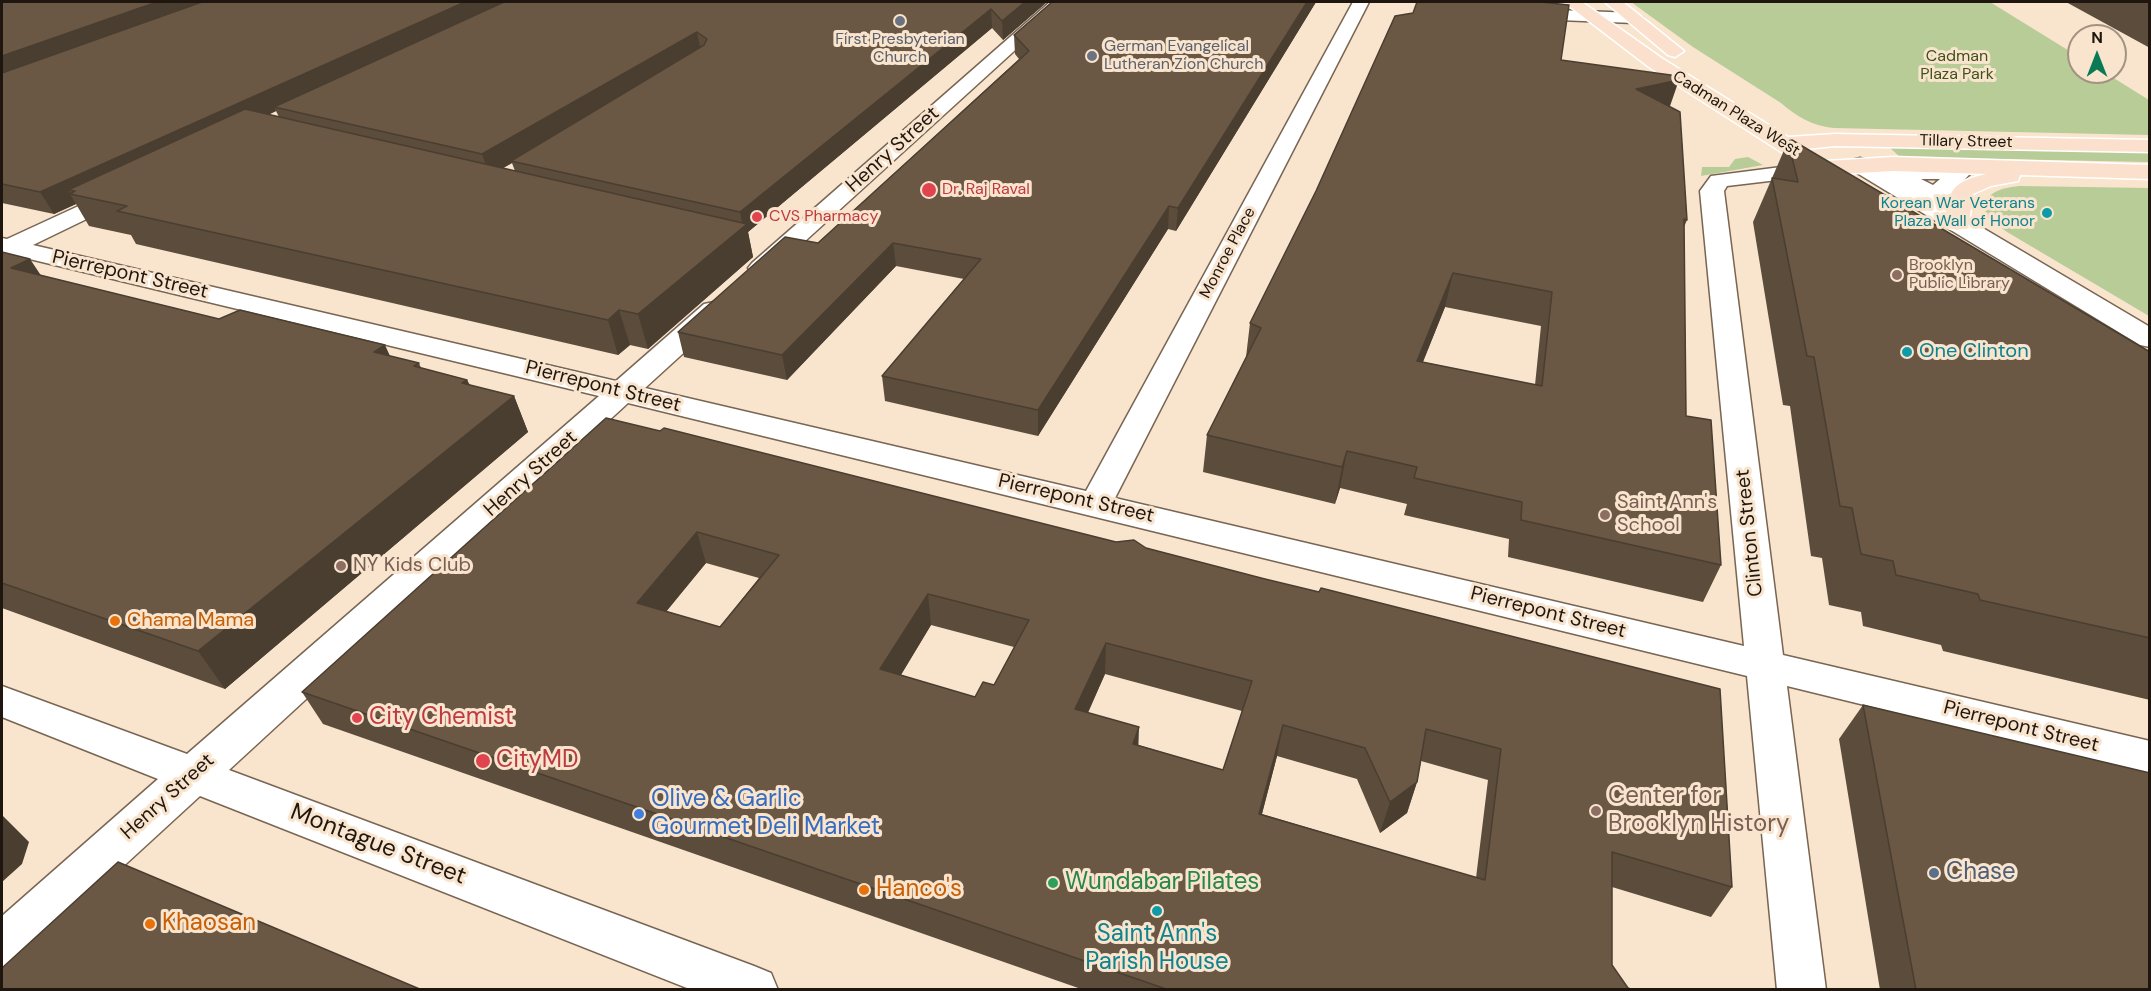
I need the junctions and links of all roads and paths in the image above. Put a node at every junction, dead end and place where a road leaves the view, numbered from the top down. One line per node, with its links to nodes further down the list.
1 (1060, 2): 21 (street, Henry Street)
2 (1361, 2): 22 (street, Monroe Place)
3 (1437, 2): 6 (street)
4 (1572, 2): 6 (main road, Cadman Plaza West)
5 (1613, 2): 7 (main road, Cadman Plaza West)
6 (1591, 16): 7 (street); 11 (main road, Cadman Plaza West)
7 (1634, 18): 8 (main road, Cadman Plaza West)
8 (1691, 61)
9 (1788, 121): 10 (main road, Cadman Plaza West)
10 (1819, 140): 11 (main road, Tillary Street); 12 (main road, Tillary Street); 13 (main road, Cadman Plaza West)
11 (1782, 144): 14 (main road, Cadman Plaza West)
12 (2150, 146)
13 (1860, 165): 14 (main road, Tillary Street); 15 (main road, Tillary Street); 18 (street, Cadman Plaza West)
14 (1822, 168): 18 (street, Cadman Plaza West); 23 (street, Clinton Street)
15 (2073, 171): 16 (main road, Tillary Street); 18 (main road)
16 (2150, 172)
17 (139, 185): 19 (street)
18 (1949, 232): 20 (street, Cadman Plaza West)
19 (4, 247): 21 (street, Pierrepont Street)
20 (2150, 339)
21 (623, 392): 22 (street, Pierrepont Street); 26 (street, Henry Street)
22 (1095, 504): 23 (street, Pierrepont Street)
23 (1765, 666): 25 (street, Pierrepont Street); 29 (street, Clinton Street)
24 (2, 701): 26 (street, Montague Street)
25 (2150, 758)
26 (194, 774): 27 (street, Henry Street); 28 (street, Montague Street)
27 (2, 946)
28 (754, 990)
29 (1802, 990)

